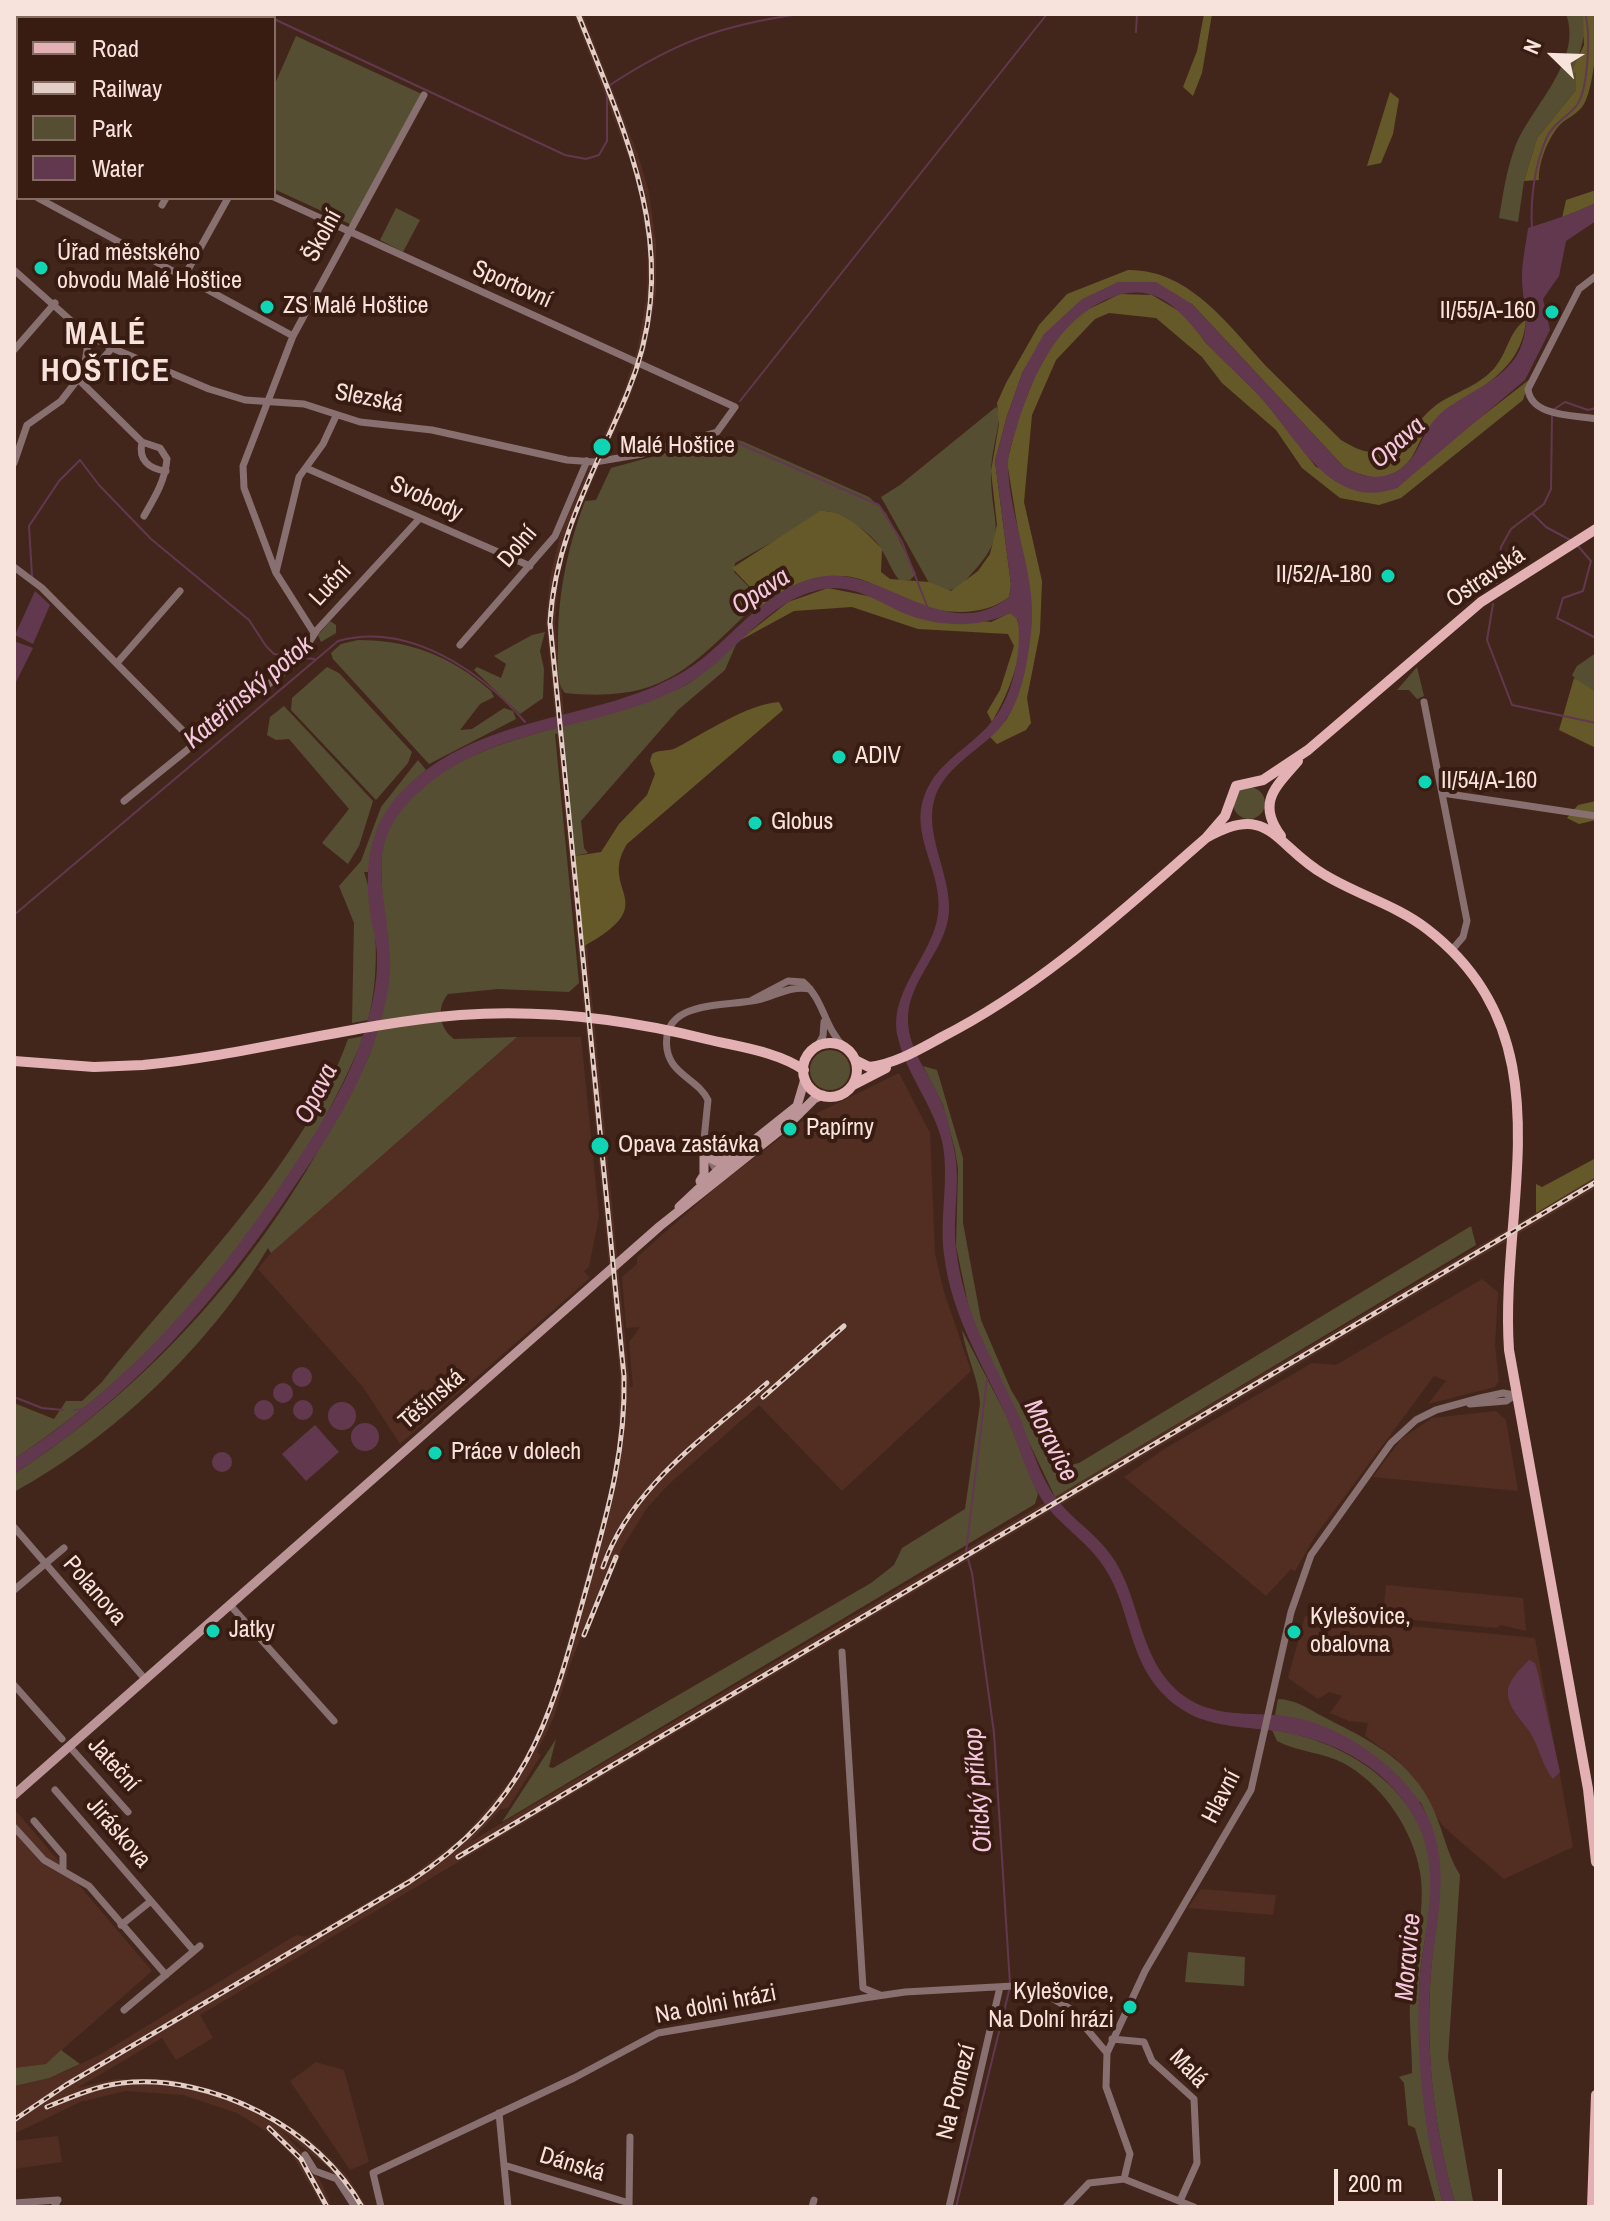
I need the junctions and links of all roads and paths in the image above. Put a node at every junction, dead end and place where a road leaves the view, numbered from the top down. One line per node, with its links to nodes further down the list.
1 (424, 95): 5 (street, Školní)
2 (276, 198): 5 (street, Sportovní)
3 (42, 200): 8 (street)
4 (227, 200): 8 (street)
5 (348, 232): 11 (street, Školní); 17 (street, Sportovní)
6 (14, 270): 9 (street, Slezská)
7 (1596, 276): 19 (street)
8 (184, 277): 11 (street)
9 (55, 303): 10 (street, Slezská); 13 (street)
10 (89, 336): 12 (street, Slezská); 14 (street)
11 (293, 336): 16 (street, Školní)
12 (112, 348): 14 (street); 16 (street, Slezská)
13 (14, 350)
14 (85, 363): 15 (street)
15 (78, 379): 20 (street); 22 (street)
16 (267, 401): 18 (street, Slezská); 30 (street, Školní)
17 (735, 407): 21 (street, Slezská)
18 (336, 416): 21 (street, Slezská); 23 (street)
19 (1596, 419)
20 (142, 442): 24 (street); 24 (street)
21 (587, 461): 28 (street, Dolní)
22 (14, 463)
23 (306, 468): 26 (street, Svobody); 30 (street)
24 (166, 471): 25 (street)
25 (144, 516)
26 (420, 518): 28 (street, Svobody); 32 (street, Luční)
27 (1594, 533): 37 (main road, Ostravská)
28 (530, 566): 33 (street, Dolní)
29 (14, 567): 34 (street)
30 (276, 573): 32 (street, Školní)
31 (180, 591): 34 (street)
32 (314, 633): 36 (street, Luční)
33 (460, 645)
34 (117, 663): 36 (street)
35 (1424, 702): 39 (street)
36 (194, 742): 40 (street, Luční)
37 (1308, 750): 38 (main road); 41 (main road)
38 (1253, 783): 41 (main road); 42 (main road)
39 (1442, 793): 43 (street); 47 (street)
40 (124, 801)
41 (1270, 804): 44 (main road); 46 (main road)
42 (1228, 805): 44 (main road); 45 (main road)
43 (1596, 816)
44 (1245, 823): 45 (main road); 46 (main road)
45 (1206, 838): 52 (main road)
46 (1294, 853): 47 (main road)
47 (1451, 951): 63 (main road)
48 (824, 1016): 49 (street); 50 (street); 59 (street)
49 (844, 1047): 50 (main road); 53 (main road)
50 (814, 1049): 51 (main road); 55 (main road, Těšínská)
51 (774, 1056): 54 (main road); 55 (main road)
52 (900, 1058): 53 (main road); 56 (main road, Těšínská)
53 (855, 1060): 56 (main road)
54 (14, 1061)
55 (804, 1074): 57 (main road); 58 (street, Těšínská)
56 (851, 1086): 57 (main road, Těšínská)
57 (823, 1095): 60 (street, Těšínská)
58 (780, 1119): 59 (street); 60 (street, Těšínská)
59 (704, 1155): 60 (street); 61 (street)
60 (718, 1174): 61 (street, Těšínská); 62 (street, Těšínská)
61 (672, 1214): 62 (street, Těšínská)
62 (660, 1226): 68 (street, Těšínská)
63 (1508, 1396): 79 (main road); 87 (street, Hlavní)
64 (14, 1527): 66 (street, Polanova)
65 (64, 1548): 66 (street)
66 (45, 1565): 67 (street); 70 (street, Polanova)
67 (14, 1590)
68 (230, 1605): 70 (street, Těšínská); 72 (street)
69 (842, 1652): 85 (street)
70 (145, 1679): 73 (street, Těšínská)
71 (14, 1685): 73 (street, Jateční)
72 (334, 1721)
73 (65, 1742): 75 (street, Těšínská); 76 (street, Jateční)
74 (55, 1790): 81 (street, Jiráskova)
75 (14, 1795)
76 (128, 1812)
77 (34, 1821): 80 (street)
78 (14, 1827): 80 (street)
79 (1596, 1862)
80 (63, 1870): 82 (street)
81 (151, 1901): 82 (street, Jiráskova); 83 (street, Jiráskova)
82 (121, 1925): 83 (street)
83 (166, 1975): 86 (street, Jiráskova)
84 (1006, 1986): 85 (street, Na dolni hrázi); 88 (street); 102 (street, Na Pomezí)
85 (882, 1996): 90 (street, Na dolni hrázi)
86 (124, 2010)
87 (1112, 2039): 88 (street, Hlavní); 95 (street, Malá)
88 (1107, 2053): 94 (street, Hlavní)
89 (1596, 2095): 105 (main road)
90 (499, 2113): 93 (street); 100 (street, Na dolni hrázi)
91 (630, 2137): 97 (street)
92 (305, 2155): 99 (street)
93 (504, 2165): 97 (street, Dánská); 101 (street)
94 (1124, 2179): 95 (street); 103 (street)
95 (1180, 2201): 104 (street)
96 (14, 2203): 98 (street)
97 (629, 2205)
98 (54, 2207)
99 (355, 2207)
100 (381, 2207)
101 (508, 2207)
102 (949, 2207)
103 (1066, 2207)
104 (1194, 2207)
105 (1592, 2207)

